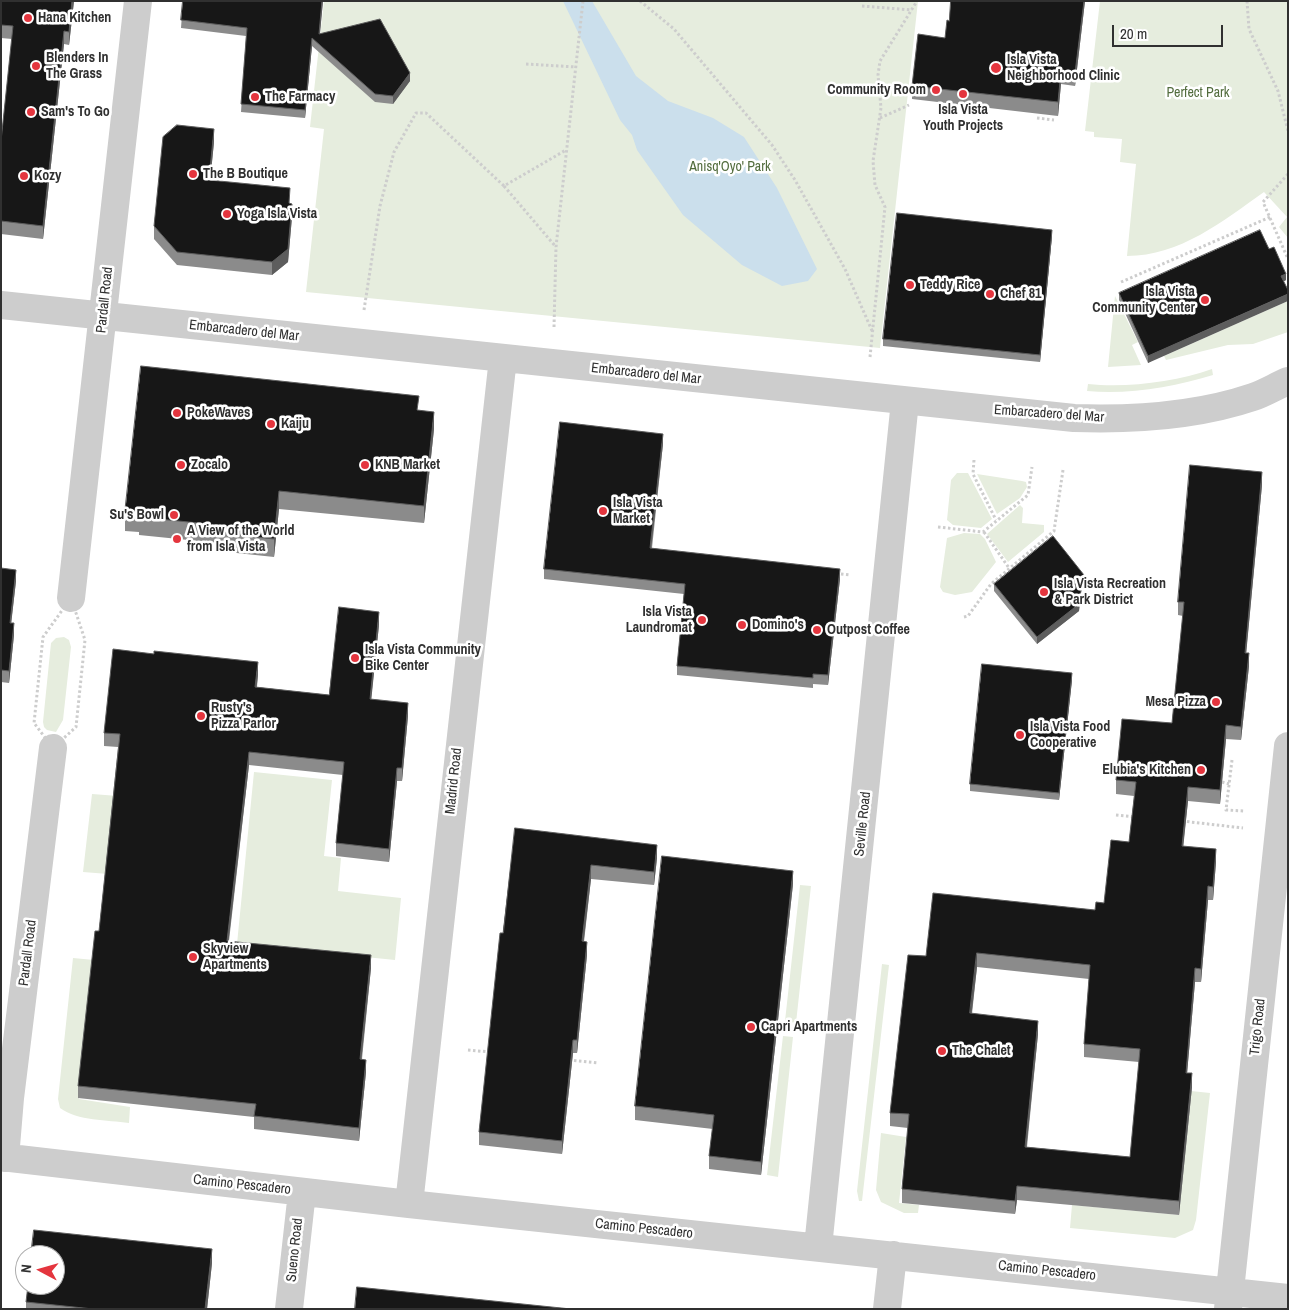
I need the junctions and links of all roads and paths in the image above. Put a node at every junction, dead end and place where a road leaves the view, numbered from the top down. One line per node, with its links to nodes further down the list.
1 (138, 1): 23 (street, Pardall Road)
2 (583, 1): 9 (path)
3 (640, 1): 25 (path)
4 (917, 1): 7 (path)
5 (1247, 1): 14 (path)
6 (862, 6): 7 (path)
7 (913, 10): 11 (path)
8 (526, 64): 9 (path)
9 (576, 67): 15 (path)
10 (909, 105): 11 (path)
11 (879, 118): 25 (path)
12 (1037, 118): 13 (path)
13 (1054, 120)
14 (1288, 131)
15 (566, 150): 17 (path); 19 (path)
16 (1288, 174): 18 (path)
17 (504, 186): 19 (path); 26 (path)
18 (1270, 217): 20 (path); 21 (path)
19 (556, 247): 24 (path)
20 (1288, 259)
21 (1120, 282)
22 (1, 305): 23 (street, Embarcadero del Mar)
23 (103, 316): 26 (street, Embarcadero del Mar); 40 (street, Pardall Road)
24 (554, 327)
25 (873, 333): 27 (path)
26 (361, 343): 28 (street, Embarcadero del Mar)
27 (870, 356)
28 (502, 358): 30 (street, Embarcadero del Mar); 58 (street, Madrid Road)
29 (1288, 381): 30 (street, Embarcadero del Mar)
30 (905, 402): 59 (street, Seville Road)
31 (974, 460): 34 (path)
32 (1032, 467): 34 (path)
33 (1063, 470): 37 (path)
34 (996, 520): 36 (path)
35 (938, 527): 36 (path)
36 (983, 532): 37 (path)
37 (1009, 568): 41 (path)
38 (841, 574): 39 (path)
39 (850, 575)
40 (71, 598): 43 (path); 43 (path)
41 (964, 617)
42 (1288, 746): 62 (street, Trigo Road)
43 (53, 748): 56 (street, Pardall Road)
44 (1232, 760): 46 (path)
45 (1222, 782): 46 (path)
46 (1229, 784): 47 (path)
47 (1245, 811)
48 (1116, 815): 49 (path)
49 (1146, 818)
50 (1175, 821): 51 (path)
51 (1243, 828)
52 (468, 1050): 53 (path)
53 (496, 1053)
54 (561, 1060): 55 (path)
55 (598, 1063)
56 (3, 1158): 57 (street, Camino Pescadero)
57 (302, 1192): 58 (street, Camino Pescadero); 63 (street, Sueno Road)
58 (409, 1204): 59 (street, Camino Pescadero)
59 (818, 1247): 60 (street, Camino Pescadero)
60 (893, 1255): 62 (street, Camino Pescadero); 64 (street)
61 (1288, 1298): 62 (street, Camino Pescadero)
62 (1230, 1300)
63 (289, 1309)
64 (887, 1309)

